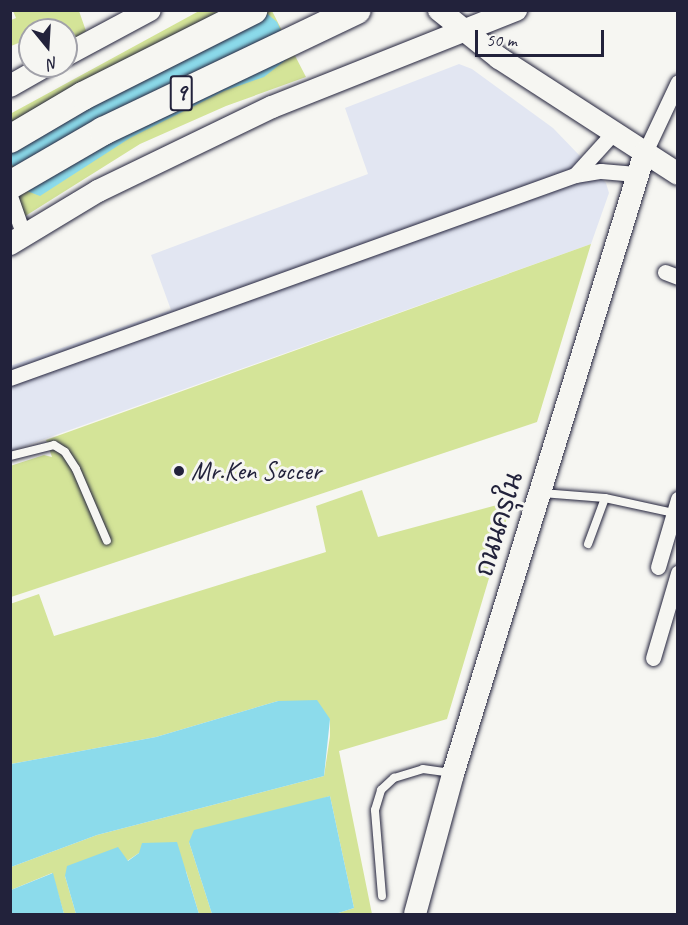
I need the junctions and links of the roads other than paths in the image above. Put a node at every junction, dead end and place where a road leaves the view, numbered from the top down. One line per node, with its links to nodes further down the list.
1 (150, 10): 7 (main road)
2 (253, 10): 12 (highway, 9)
3 (357, 10): 17 (highway, 9)
4 (439, 10): 6 (main road)
5 (516, 10): 6 (main road)
6 (460, 29): 11 (main road); 19 (main road)
7 (78, 49)
8 (24, 78): 10 (main road)
9 (678, 82): 13 (street)
10 (10, 86)
11 (614, 132): 13 (main road); 16 (street)
12 (10, 139)
13 (645, 152): 14 (main road, ถนนครุใน); 15 (main road)
14 (636, 174): 16 (street); 22 (main road, ถนนครุใน)
15 (678, 174)
16 (575, 175): 20 (street)
17 (10, 185)
18 (10, 196): 19 (street)
19 (17, 240)
20 (10, 378)
21 (10, 456): 25 (lane)
22 (538, 492): 23 (lane); 30 (main road, ถนนครุใน)
23 (605, 498): 24 (lane); 26 (lane)
24 (676, 506): 27 (street)
25 (107, 541)
26 (588, 543)
27 (658, 567)
28 (678, 573): 29 (street)
29 (653, 658)
30 (453, 774): 31 (lane); 32 (main road, ถนนครุใน)
31 (382, 896)
32 (415, 915)

